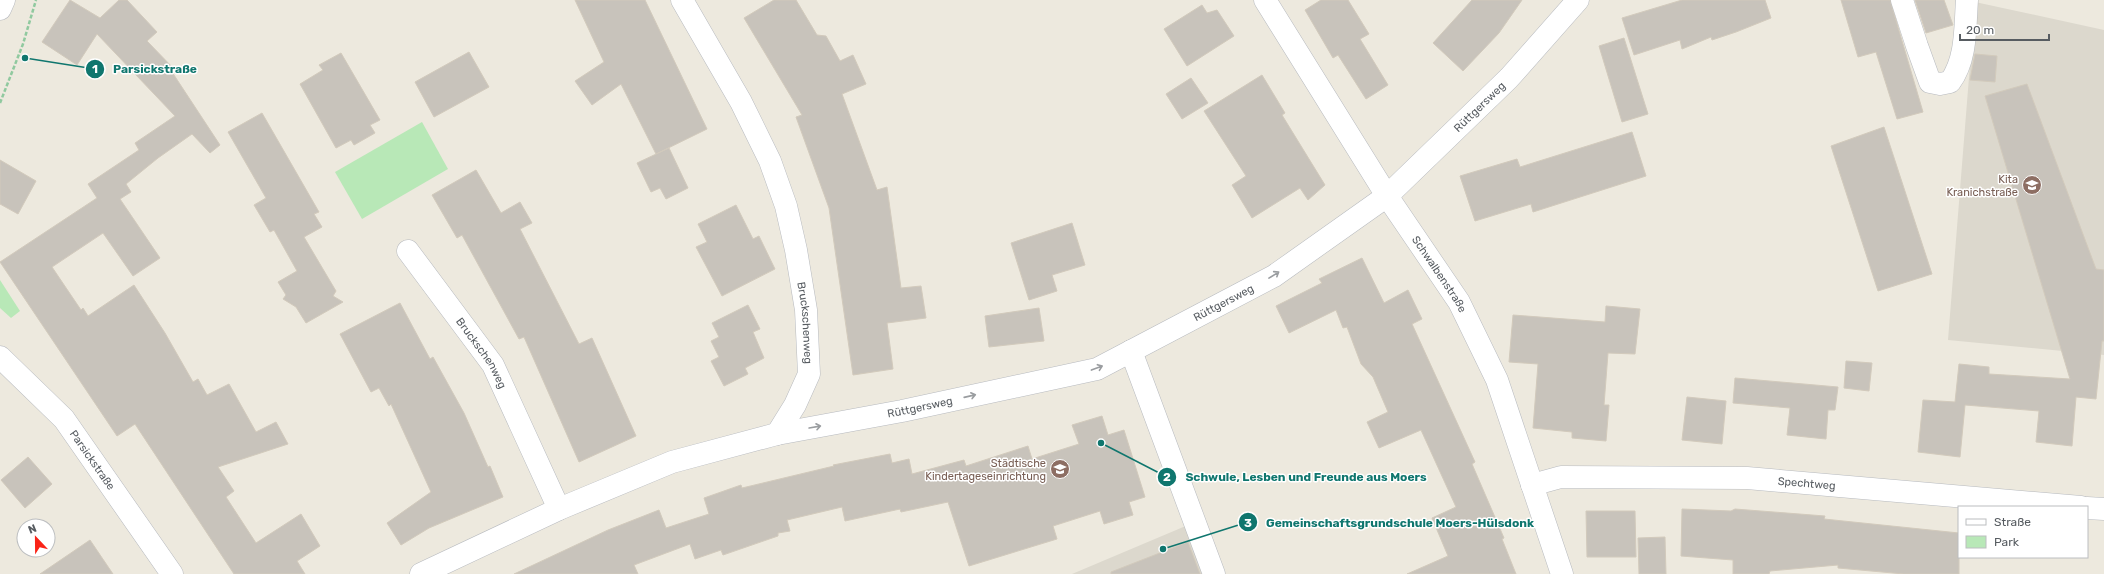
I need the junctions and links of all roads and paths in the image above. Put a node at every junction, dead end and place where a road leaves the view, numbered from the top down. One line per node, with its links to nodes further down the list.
1 (4, 0): 8 (street)
2 (36, 0): 9 (path)
3 (682, 0): 14 (street, Bruckschenweg)
4 (1265, 0): 10 (street, Schwalbenstraße)
5 (1578, 0): 10 (street, Rüttgersweg)
6 (1902, 0): 7 (street)
7 (1967, 0)
8 (0, 9)
9 (0, 103)
10 (1387, 196): 12 (street, Rüttgersweg, one-way to 10); 15 (street, Schwalbenstraße)
11 (408, 251): 18 (street, Bruckschenweg)
12 (1131, 351): 14 (street, Rüttgersweg, one-way to 12); 22 (street)
13 (0, 357): 20 (street, Parsickstraße)
14 (777, 434): 18 (street)
15 (1532, 485): 16 (street, Spechtweg); 23 (street, Schwalbenstraße)
16 (2069, 506)
17 (2088, 508): 19 (street)
18 (559, 509): 21 (street)
19 (2104, 509)
20 (172, 574)
21 (421, 574)
22 (1214, 574)
23 (1562, 574)

